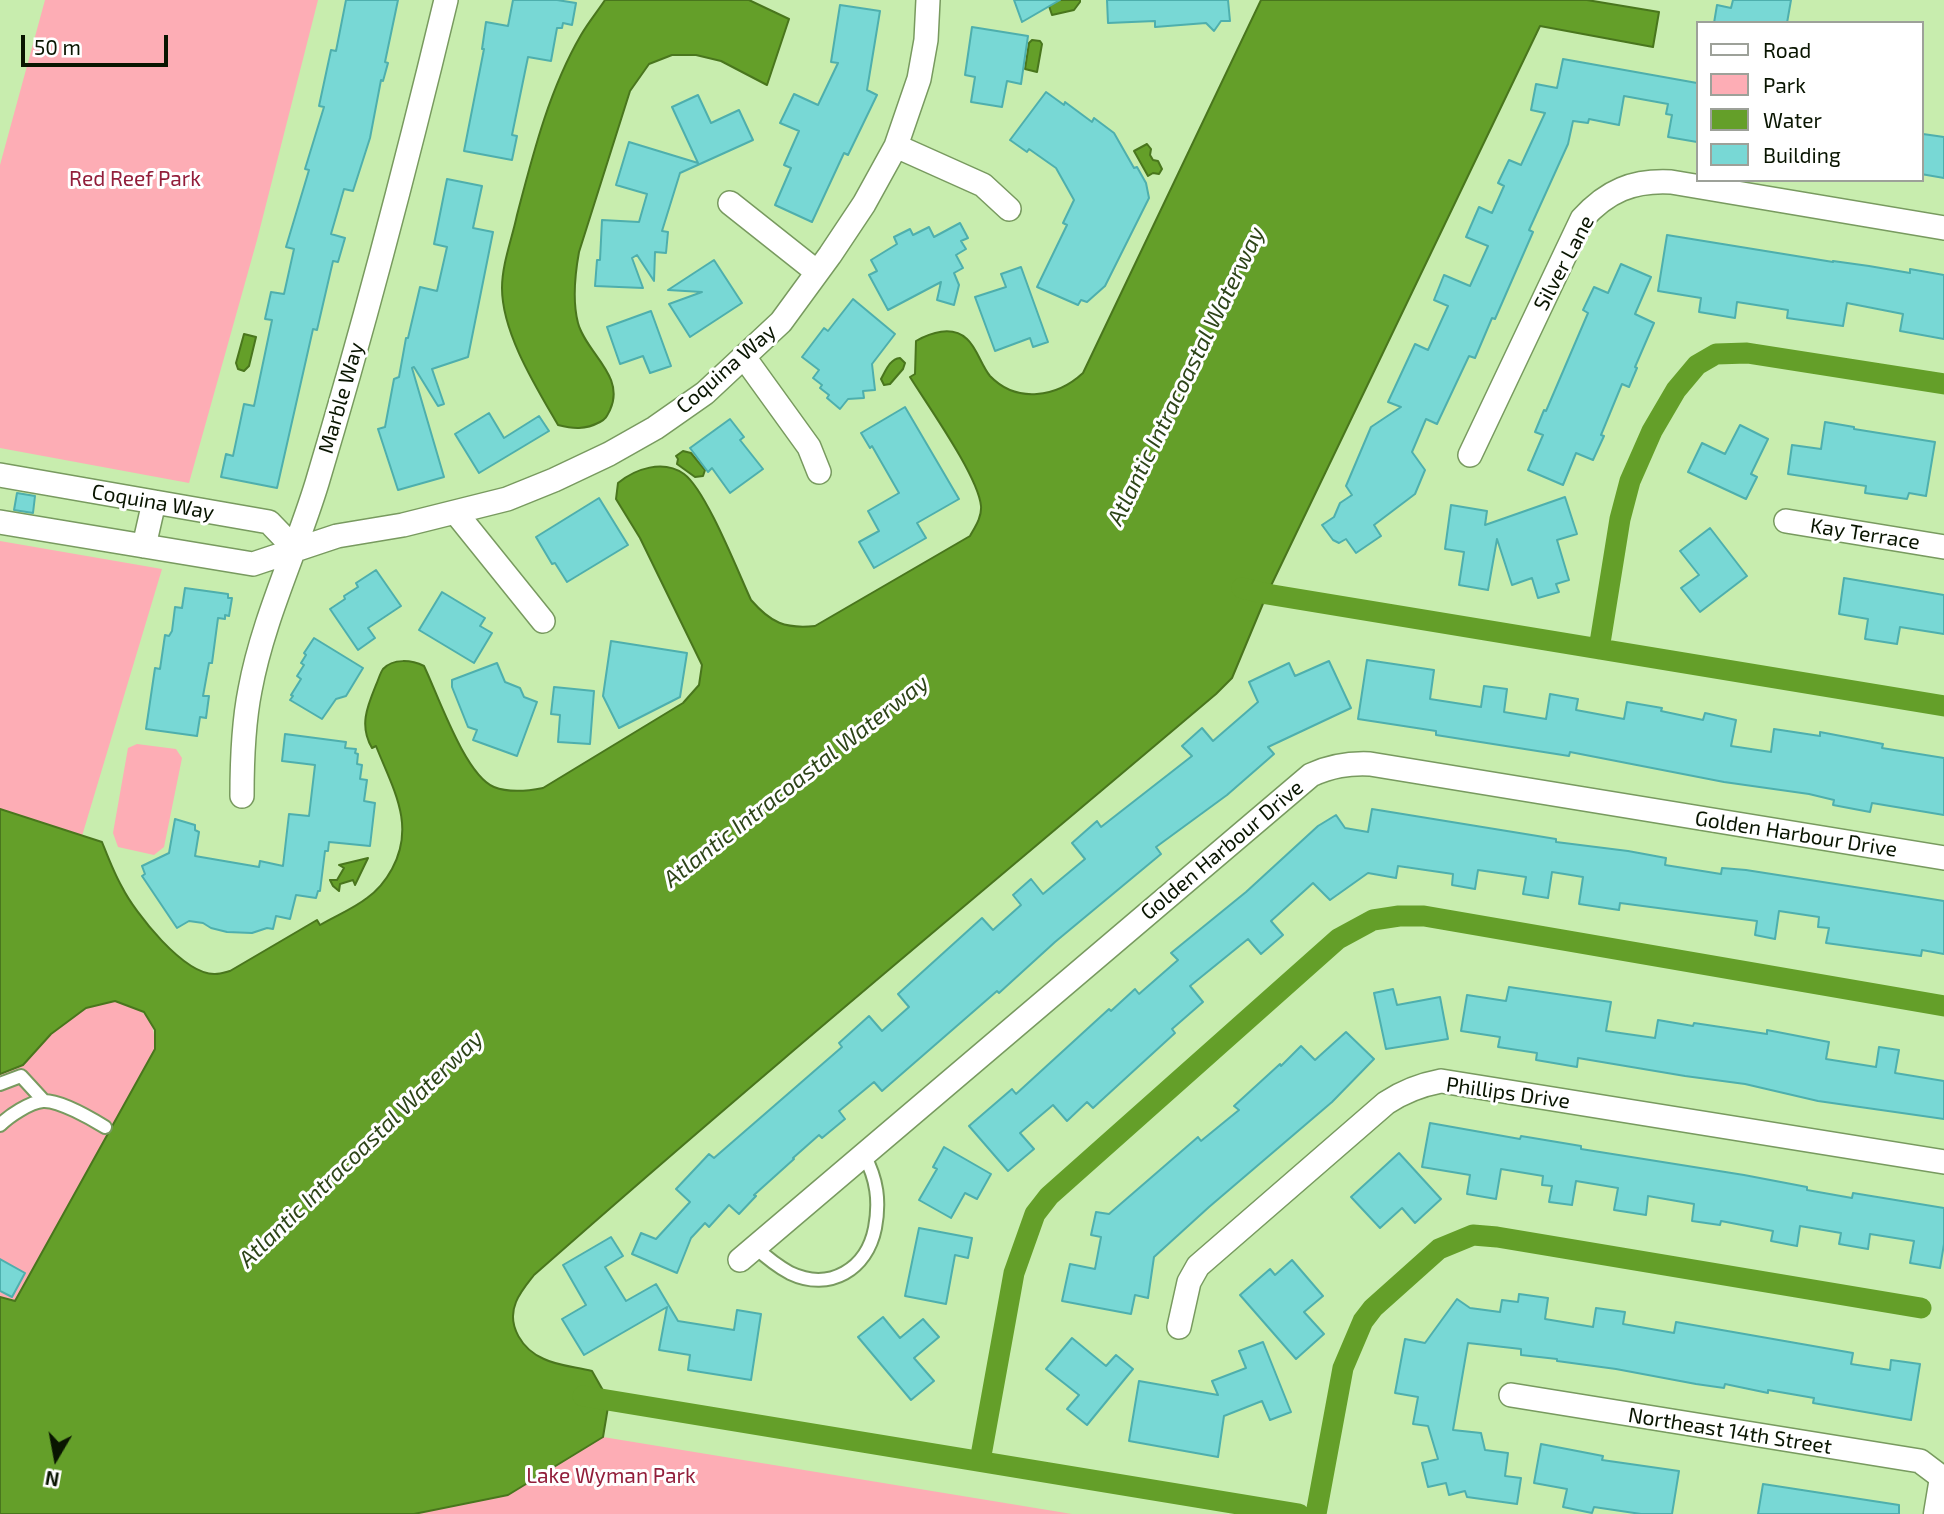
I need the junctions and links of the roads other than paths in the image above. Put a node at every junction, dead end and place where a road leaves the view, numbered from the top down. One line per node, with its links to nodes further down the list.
1 (446, 0): 18 (street, Marble Way)
2 (928, 0): 3 (street, Coquina Way)
3 (896, 146): 5 (street); 7 (street, Coquina Way)
4 (730, 203): 7 (street)
5 (1009, 209)
6 (1944, 228): 9 (street, Silver Lane)
7 (817, 272): 8 (street, Coquina Way)
8 (744, 357): 10 (street); 13 (street, Coquina Way)
9 (1470, 455)
10 (819, 472)
11 (0, 475): 12 (street, Coquina Way)
12 (154, 502): 16 (street); 18 (street, Coquina Way)
13 (456, 513): 18 (street, Coquina Way); 19 (street)
14 (1786, 521): 17 (street, Kay Terrace)
15 (0, 522): 16 (street, Coquina Way)
16 (144, 546): 18 (street, Coquina Way)
17 (1944, 547)
18 (295, 549): 20 (street, Marble Way)
19 (543, 621)
20 (242, 796)
21 (1944, 858): 26 (street, Golden Harbour Drive)
22 (0, 1084): 23 (lane)
23 (44, 1101): 24 (lane); 25 (lane)
24 (0, 1125)
25 (105, 1127)
26 (864, 1155): 28 (street, Golden Harbour Drive); 28 (lane)
27 (1944, 1162): 29 (street, Phillips Drive)
28 (747, 1254)
29 (1179, 1327)
30 (1511, 1395): 31 (street, Northeast 14th Street)
31 (1944, 1482): 32 (street)
32 (1939, 1514)

